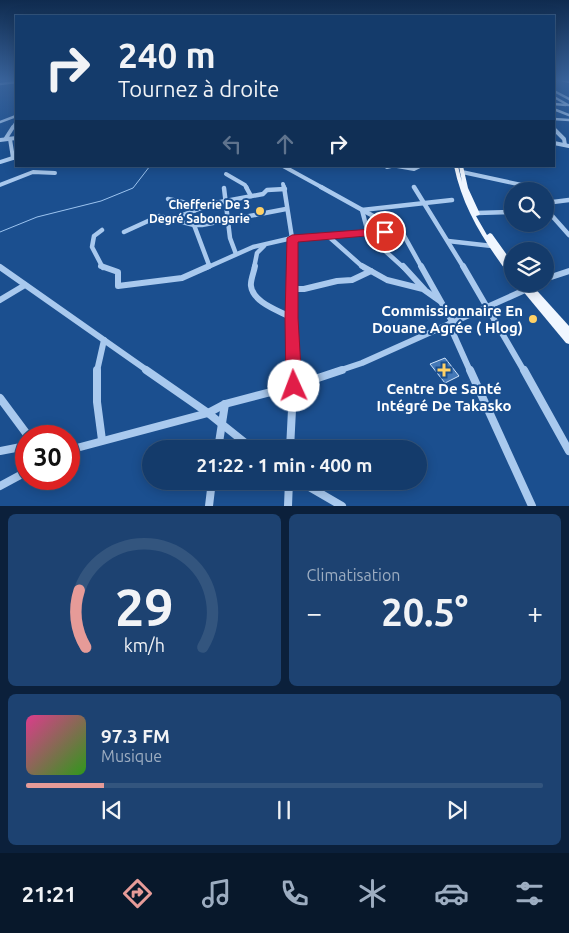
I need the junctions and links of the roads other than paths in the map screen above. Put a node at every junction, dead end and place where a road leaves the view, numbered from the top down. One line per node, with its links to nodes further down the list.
1 (556, 110): 2 (street)
2 (569, 115)
3 (15, 116): 6 (street)
4 (555, 119): 5 (street)
5 (569, 120)
6 (0, 122)
7 (15, 124): 11 (street)
8 (555, 132): 9 (street); 13 (street)
9 (569, 136)
10 (15, 138): 11 (street)
11 (10, 139): 12 (street); 14 (street)
12 (0, 140)
13 (567, 145)
14 (15, 157): 15 (street)
15 (0, 162)
16 (285, 167): 38 (street)
17 (403, 167): 18 (street)
18 (418, 167)
19 (456, 167): 53 (main road)
20 (27, 168): 22 (street)
21 (462, 169): 25 (street); 40 (main road)
22 (32, 173): 23 (street); 26 (street)
23 (55, 173)
24 (226, 174): 29 (street)
25 (511, 182)
26 (0, 185)
27 (414, 187): 34 (street)
28 (224, 188): 33 (street)
29 (251, 196): 33 (street); 36 (street)
30 (168, 199): 37 (street)
31 (452, 200): 34 (street)
32 (569, 200): 35 (street)
33 (226, 201): 37 (street); 43 (street)
34 (423, 201): 38 (street); 52 (street)
35 (554, 201)
36 (286, 209): 43 (street); 51 (street)
37 (195, 210): 42 (street)
38 (362, 210): 46 (street); 48 (street)
39 (504, 212): 40 (street)
40 (477, 213): 56 (main road)
41 (554, 218): 49 (street)
42 (172, 219): 44 (street); 47 (street)
43 (228, 220): 44 (street); 55 (street)
44 (194, 225): 58 (street)
45 (102, 230): 58 (street)
46 (401, 231): 48 (street); 70 (street)
47 (124, 232)
48 (368, 233): 50 (street); 65 (street)
49 (569, 235)
50 (328, 236): 51 (street); 60 (street)
51 (292, 238): 54 (street); 64 (street)
52 (448, 241): 53 (street); 71 (street)
53 (492, 246): 57 (main road)
54 (256, 249): 55 (street); 72 (street)
55 (236, 254): 58 (street)
56 (504, 254)
57 (504, 263)
58 (209, 265)
59 (0, 267): 63 (street)
60 (371, 271): 64 (street); 65 (street)
61 (569, 271): 62 (street)
62 (554, 276)
63 (25, 285): 69 (street); 75 (street)
64 (293, 289): 72 (street)
65 (424, 289): 70 (street)
66 (519, 292): 71 (street)
67 (532, 292): 76 (main road)
68 (533, 292): 74 (main road)
69 (0, 300)
70 (440, 302): 73 (street)
71 (488, 306): 73 (street); 90 (street)
72 (292, 318): 77 (street)
73 (451, 323): 77 (street); 99 (street)
74 (569, 331)
75 (104, 340): 80 (street); 83 (street)
76 (569, 340)
77 (294, 386): 79 (street); 86 (street)
78 (0, 398): 81 (street)
79 (225, 404): 80 (street); 82 (street)
80 (208, 413): 82 (street); 83 (street)
81 (20, 425)
82 (221, 425): 84 (street); 85 (street)
83 (102, 440): 87 (street)
84 (219, 440)
85 (241, 440)
86 (291, 440)
87 (80, 447)
88 (15, 448): 89 (street)
89 (0, 451)
90 (569, 451)
91 (15, 478): 92 (street)
92 (0, 486)
93 (211, 490): 96 (street)
94 (289, 490): 97 (street)
95 (314, 490): 98 (street)
96 (208, 506)
97 (288, 506)
98 (342, 506)
99 (532, 506)

